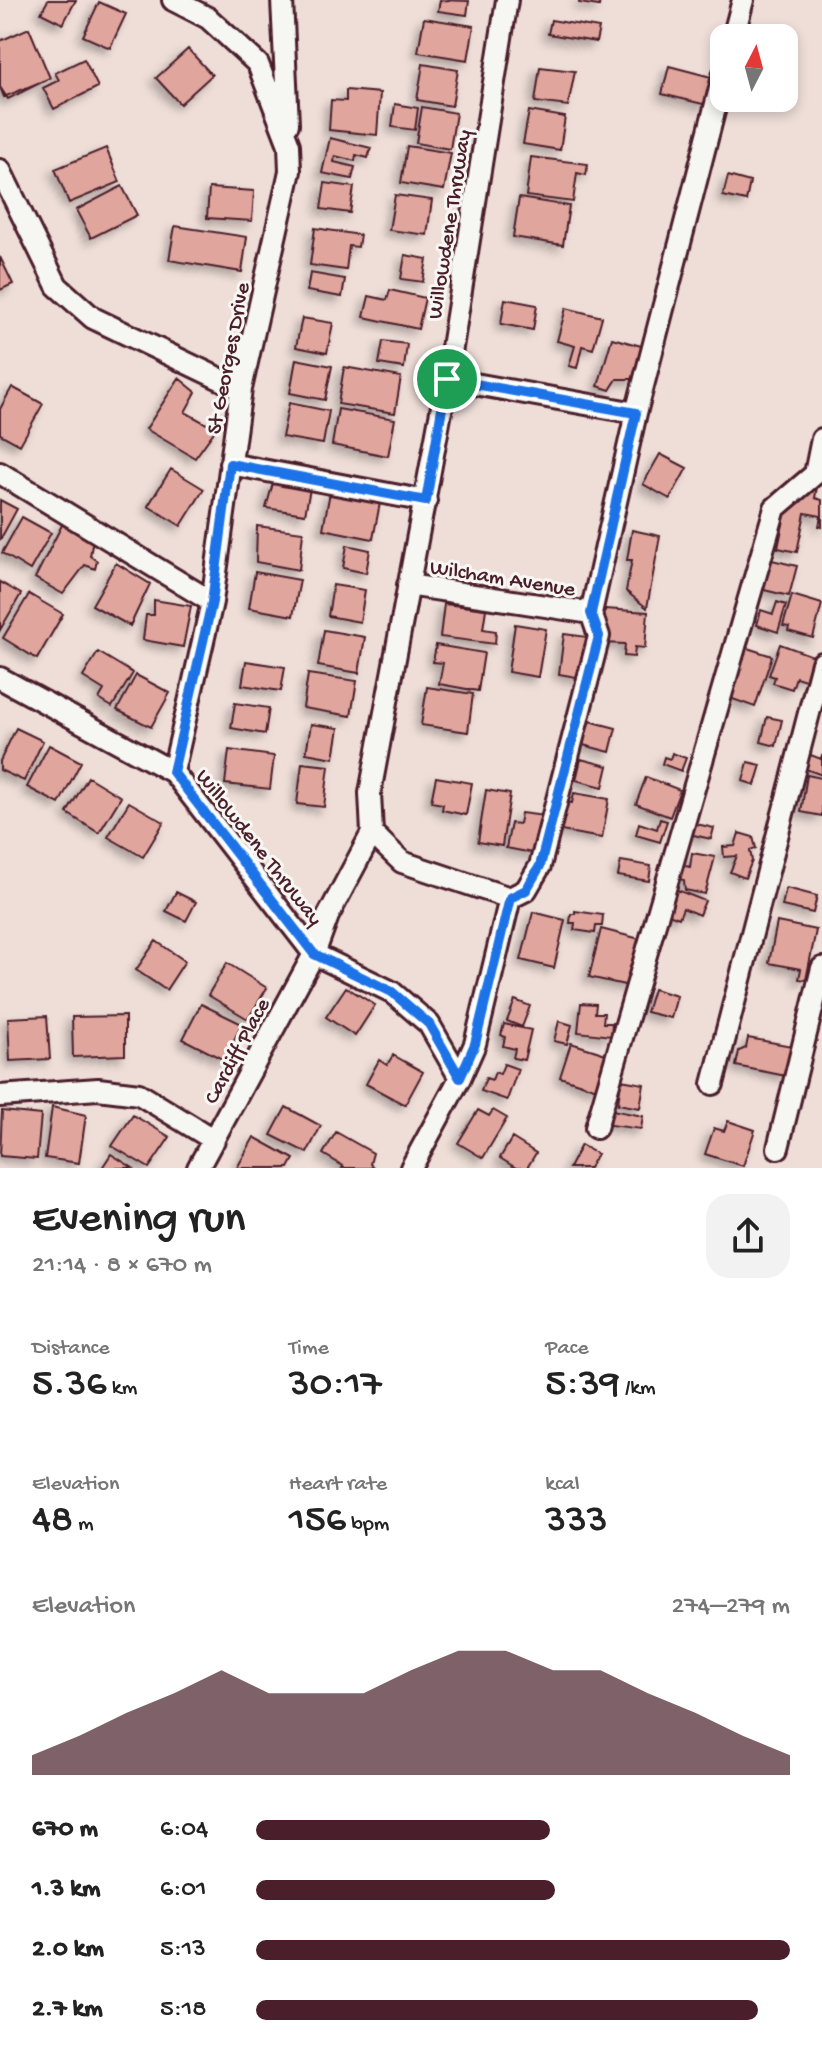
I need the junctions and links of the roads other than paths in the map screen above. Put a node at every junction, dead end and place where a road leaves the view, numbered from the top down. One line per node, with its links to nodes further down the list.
1 (173, 0): 7 (street, St Georges Drive)
2 (282, 0): 7 (street)
3 (507, 0): 9 (street, Willowdene Thruway)
4 (743, 0): 5 (street)
5 (737, 24)
6 (714, 112): 11 (street)
7 (289, 145): 10 (street, St Georges Drive)
8 (0, 170): 10 (street)
9 (447, 379): 11 (street); 15 (street, Willowdene Thruway)
10 (241, 389): 13 (street, St Georges Drive)
11 (636, 413): 18 (street)
12 (822, 439): 29 (street)
13 (230, 464): 15 (street); 17 (street, St Georges Drive)
14 (0, 473): 17 (street)
15 (426, 501): 16 (street, Willowdene Thruway)
16 (408, 585): 18 (street, Wilcham Avenue); 22 (street, Willowdene Thruway)
17 (212, 602): 21 (street, St Georges Drive)
18 (591, 613): 23 (street)
19 (822, 663): 27 (street)
20 (0, 678): 21 (street, Willowdene Thruway)
21 (173, 772): 24 (street, Willowdene Thruway)
22 (372, 833): 23 (street); 24 (street, Willowdene Thruway)
23 (510, 898): 26 (street)
24 (314, 954): 26 (street, Willowdene Thruway); 30 (street, Cardiff Place)
25 (822, 968): 31 (street)
26 (460, 1078): 33 (street)
27 (713, 1084)
28 (0, 1096): 30 (street)
29 (596, 1128)
30 (214, 1140): 32 (street, Cardiff Place)
31 (778, 1148)
32 (198, 1168)
33 (411, 1168)

